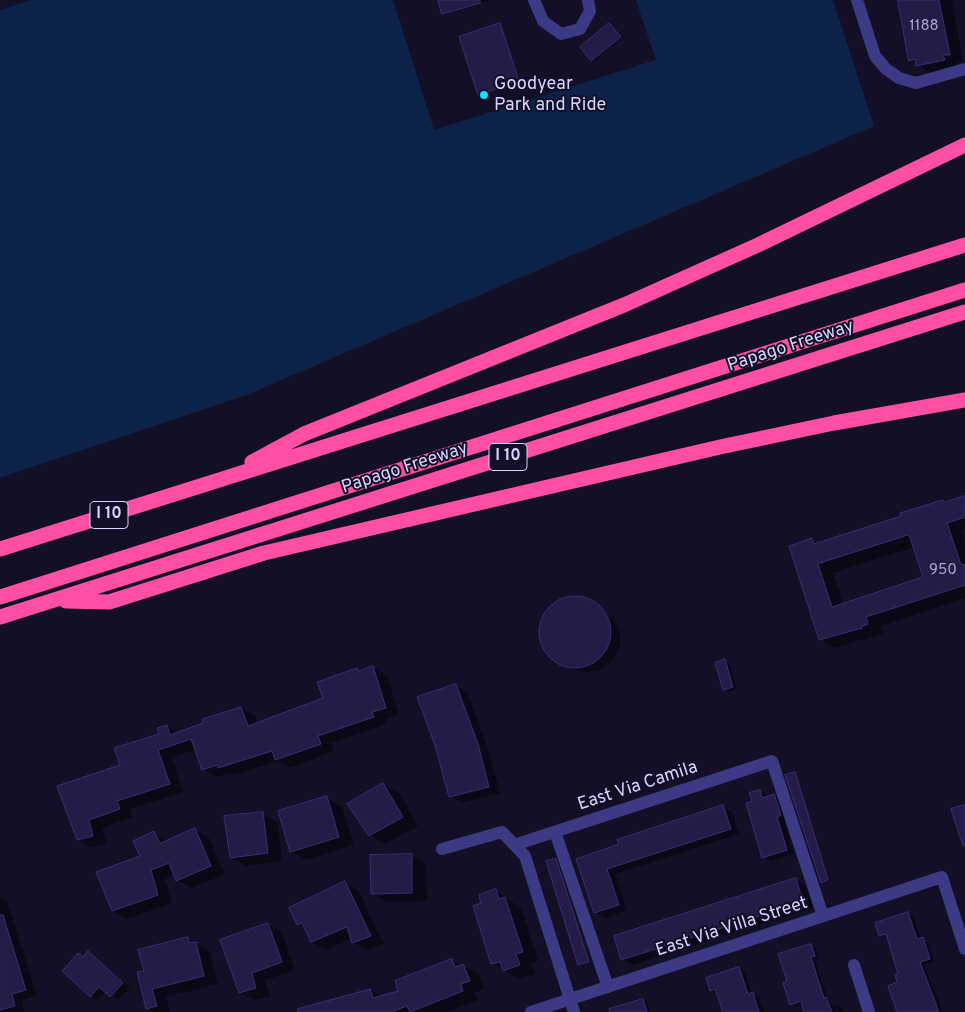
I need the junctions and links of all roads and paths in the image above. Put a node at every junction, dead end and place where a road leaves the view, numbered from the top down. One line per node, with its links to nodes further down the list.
1 (534, 0): 2 (street)
2 (588, 0)
3 (857, 0): 4 (street)
4 (965, 69)
5 (965, 145): 10 (highway)
6 (965, 245): 10 (highway, I 10)
7 (965, 290): 12 (highway)
8 (965, 312): 13 (highway, Papago Freeway / I 10)
9 (965, 400): 13 (highway)
10 (218, 480): 11 (highway, I 10)
11 (0, 549)
12 (0, 597)
13 (52, 601): 14 (highway, Papago Freeway / I 10)
14 (0, 617)
15 (555, 832): 16 (street, East Via Camila); 18 (street, East Via Camila); 21 (street)
16 (514, 845): 17 (street); 22 (street)
17 (442, 848)
18 (823, 916): 19 (street, East Via Villa Street); 21 (street, East Via Villa Street)
19 (965, 950)
20 (854, 965): 25 (street)
21 (608, 987): 22 (street, East Via Villa Street)
22 (570, 999): 23 (street, East Via Villa Street); 24 (street)
23 (531, 1012)
24 (574, 1012)
25 (869, 1012)

